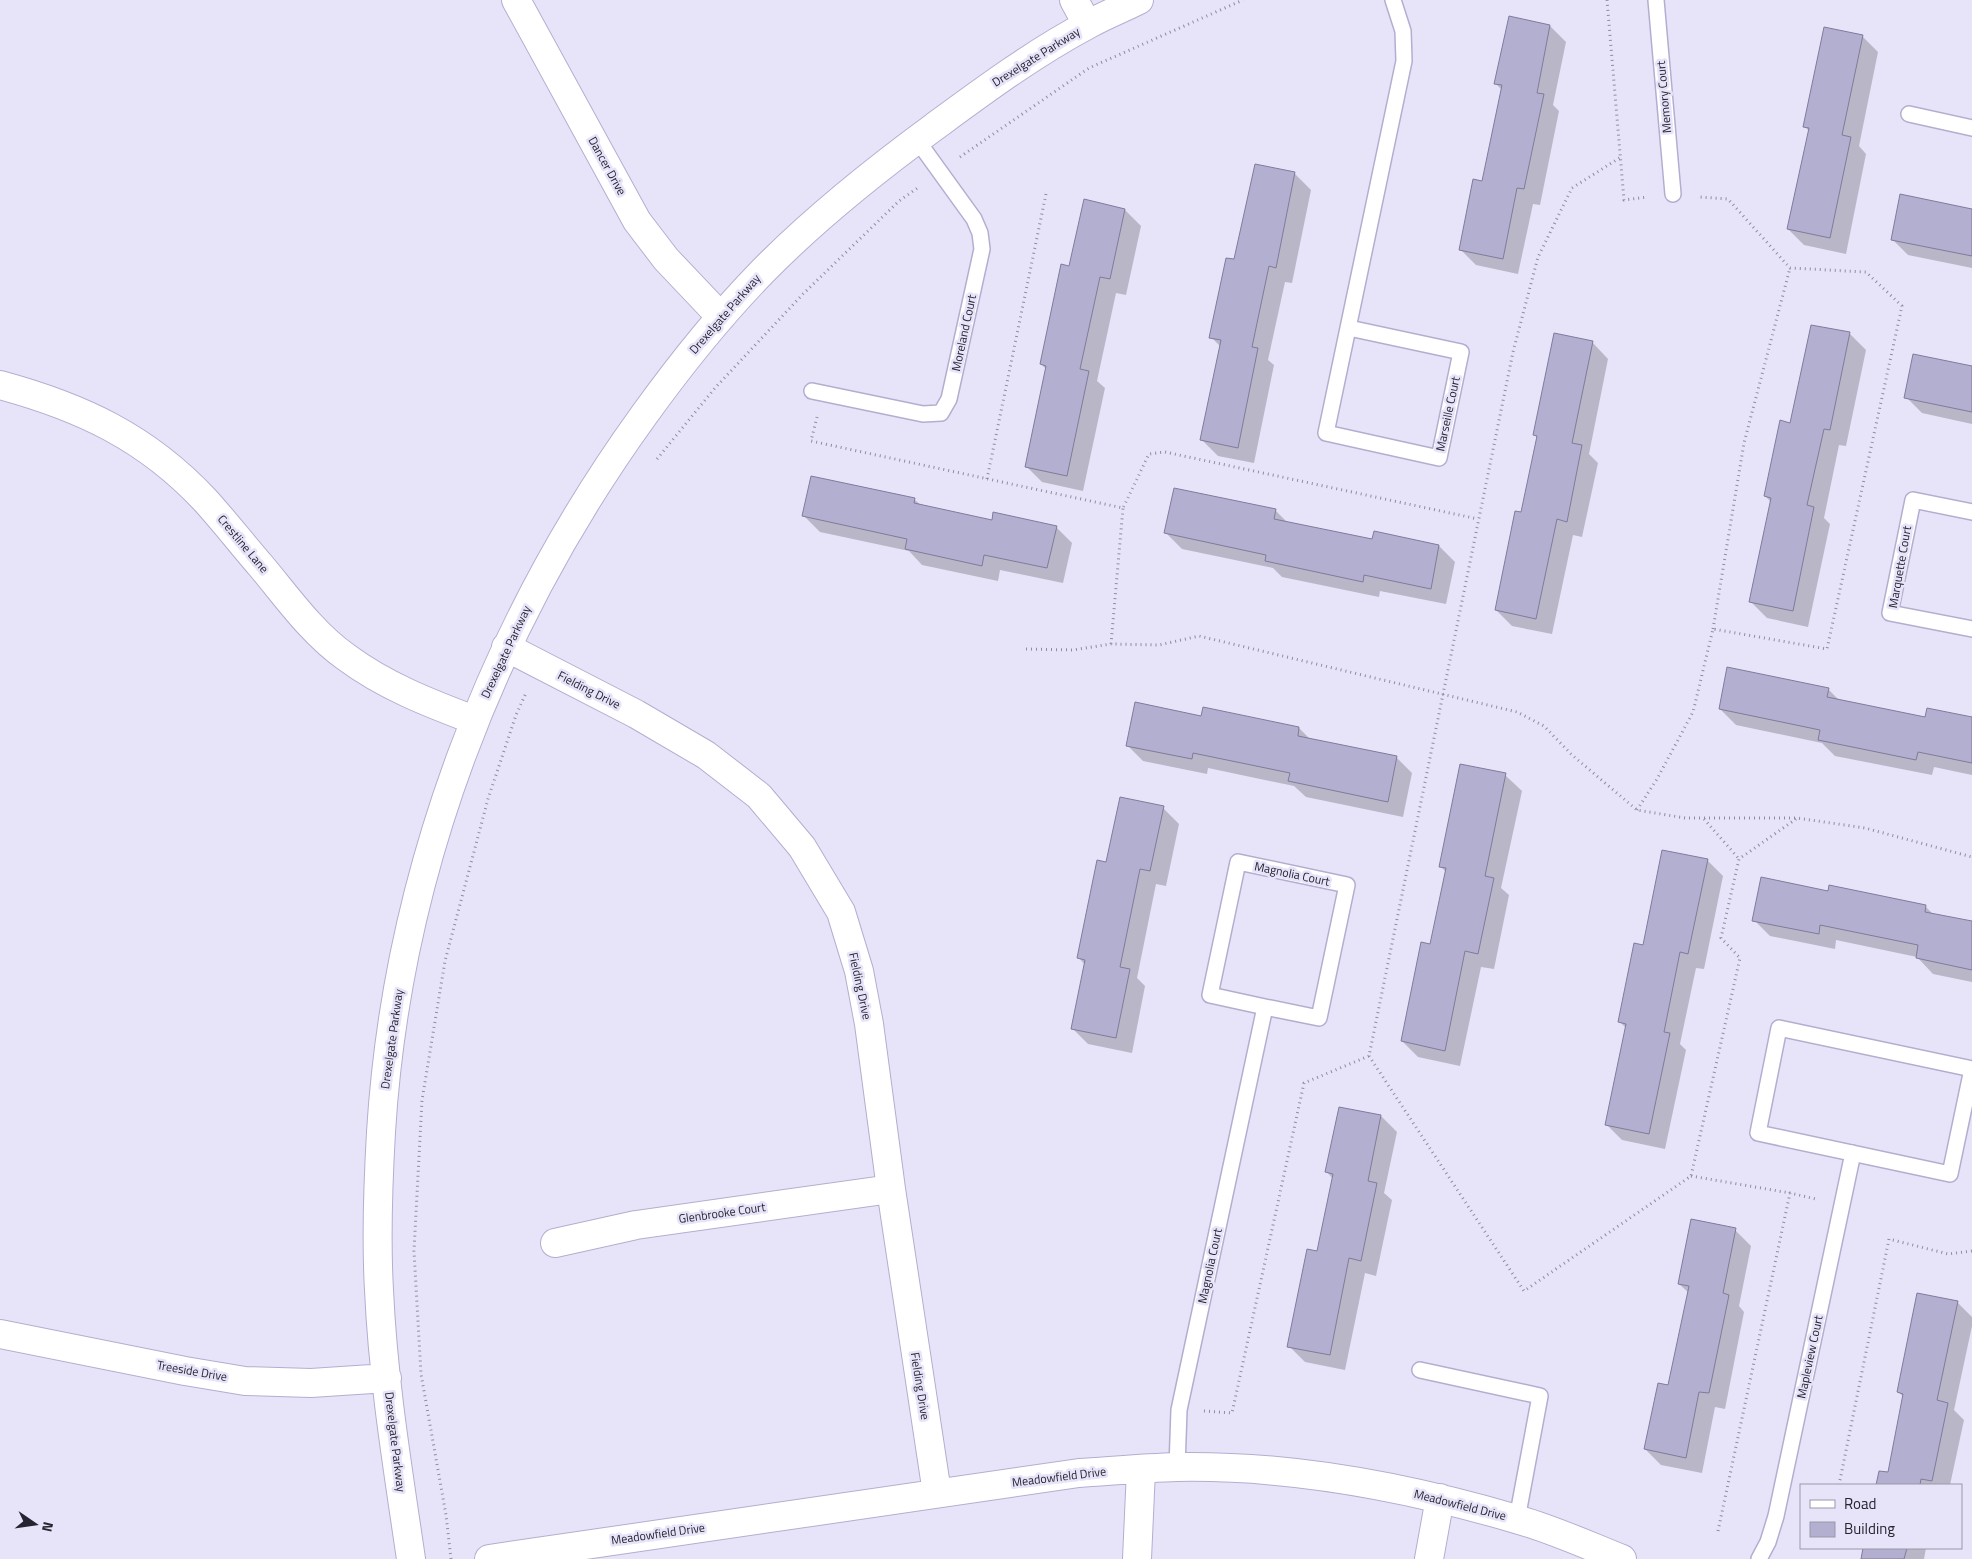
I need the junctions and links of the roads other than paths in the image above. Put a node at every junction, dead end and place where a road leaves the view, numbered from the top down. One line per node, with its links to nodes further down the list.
1 (516, 0): 11 (street, Dancer Drive)
2 (1074, 0): 6 (street)
3 (1139, 0): 6 (street, Drexelgate Parkway)
4 (1393, 0): 12 (lane, Marseille Court)
5 (1656, 0): 10 (lane, Memory Court)
6 (1087, 24): 9 (street, Drexelgate Parkway)
7 (1909, 114): 8 (lane)
8 (1972, 128)
9 (917, 140): 11 (street, Drexelgate Parkway); 14 (lane, Moreland Court)
10 (1673, 194)
11 (720, 316): 17 (street, Drexelgate Parkway)
12 (1349, 328): 12 (lane, Marseille Court)
13 (0, 385): 18 (street, Crestline Lane)
14 (817, 392)
15 (1972, 512): 16 (lane, Marquette Court)
16 (1972, 630)
17 (506, 647): 18 (street, Drexelgate Parkway); 22 (street, Fielding Drive)
18 (474, 720): 26 (street, Drexelgate Parkway)
19 (1265, 1007): 19 (lane, Magnolia Court); 27 (lane, Magnolia Court)
20 (1972, 1069): 21 (lane); 21 (lane)
21 (1854, 1153): 37 (lane, Mapleview Court)
22 (891, 1189): 23 (street, Glenbrooke Court); 29 (street, Fielding Drive)
23 (555, 1243)
24 (0, 1334): 26 (street, Treeside Drive)
25 (1420, 1370): 31 (lane)
26 (387, 1378): 32 (street, Drexelgate Parkway)
27 (1177, 1467): 28 (street, Meadowfield Drive); 30 (street, Meadowfield Drive)
28 (1141, 1470): 29 (street, Meadowfield Drive); 34 (street)
29 (936, 1493): 33 (street, Meadowfield Drive)
30 (1440, 1498): 31 (street, Meadowfield Drive); 35 (street)
31 (1517, 1519): 36 (street, Meadowfield Drive)
32 (410, 1559)
33 (490, 1559)
34 (1137, 1559)
35 (1428, 1559)
36 (1622, 1559)
37 (1759, 1559)

